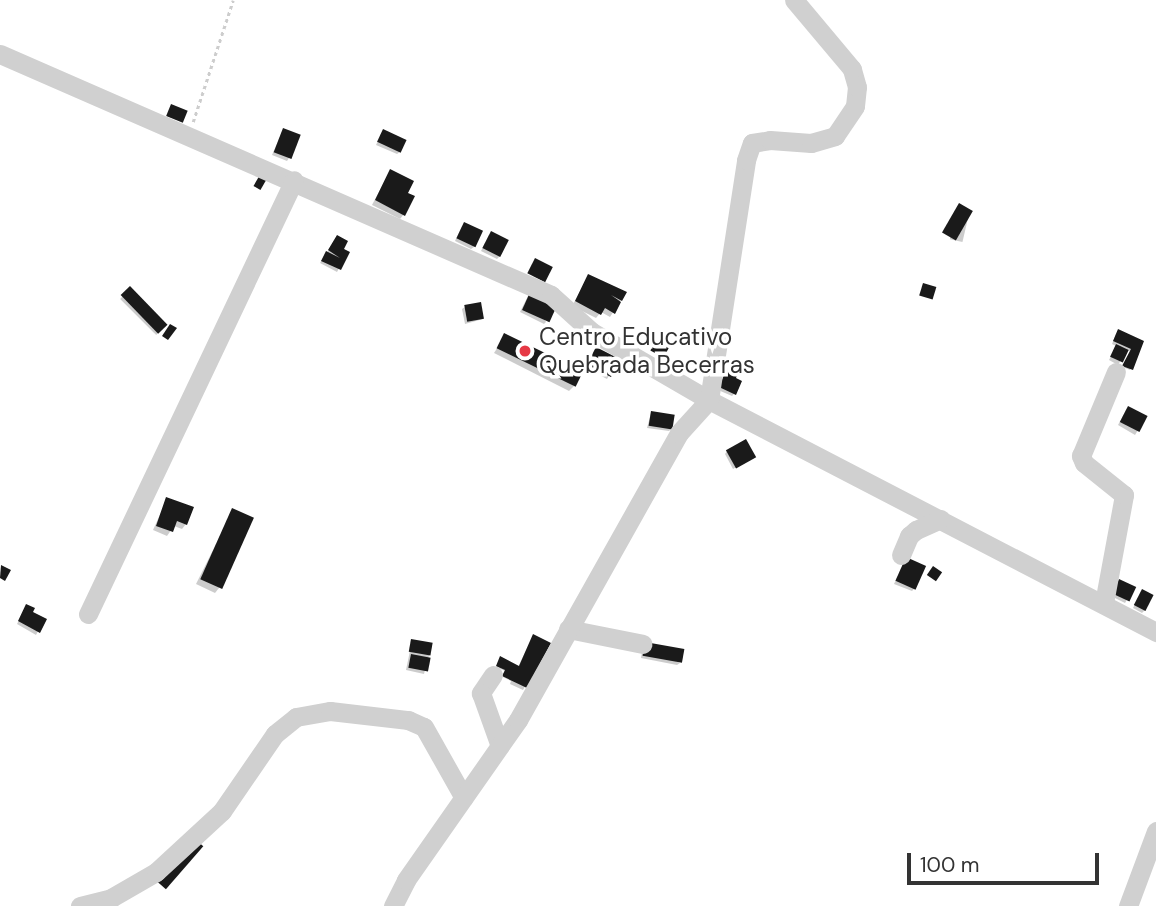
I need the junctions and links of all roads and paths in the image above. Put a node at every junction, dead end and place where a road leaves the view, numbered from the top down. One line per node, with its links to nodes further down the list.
1 (233, 0): 4 (path)
2 (794, 0): 7 (street)
3 (0, 54): 4 (street)
4 (193, 139): 5 (street)
5 (294, 181): 7 (street); 11 (street)
6 (1116, 372): 10 (street)
7 (709, 400): 8 (street); 12 (street)
8 (941, 519): 9 (street); 10 (street)
9 (901, 555)
10 (1104, 603): 13 (street)
11 (88, 614)
12 (568, 629): 14 (street); 16 (street)
13 (1156, 632)
14 (643, 645)
15 (493, 676): 16 (street)
16 (500, 746): 17 (street)
17 (464, 798): 19 (street); 20 (street)
18 (1156, 831): 21 (street)
19 (80, 906)
20 (393, 906)
21 (1128, 906)

